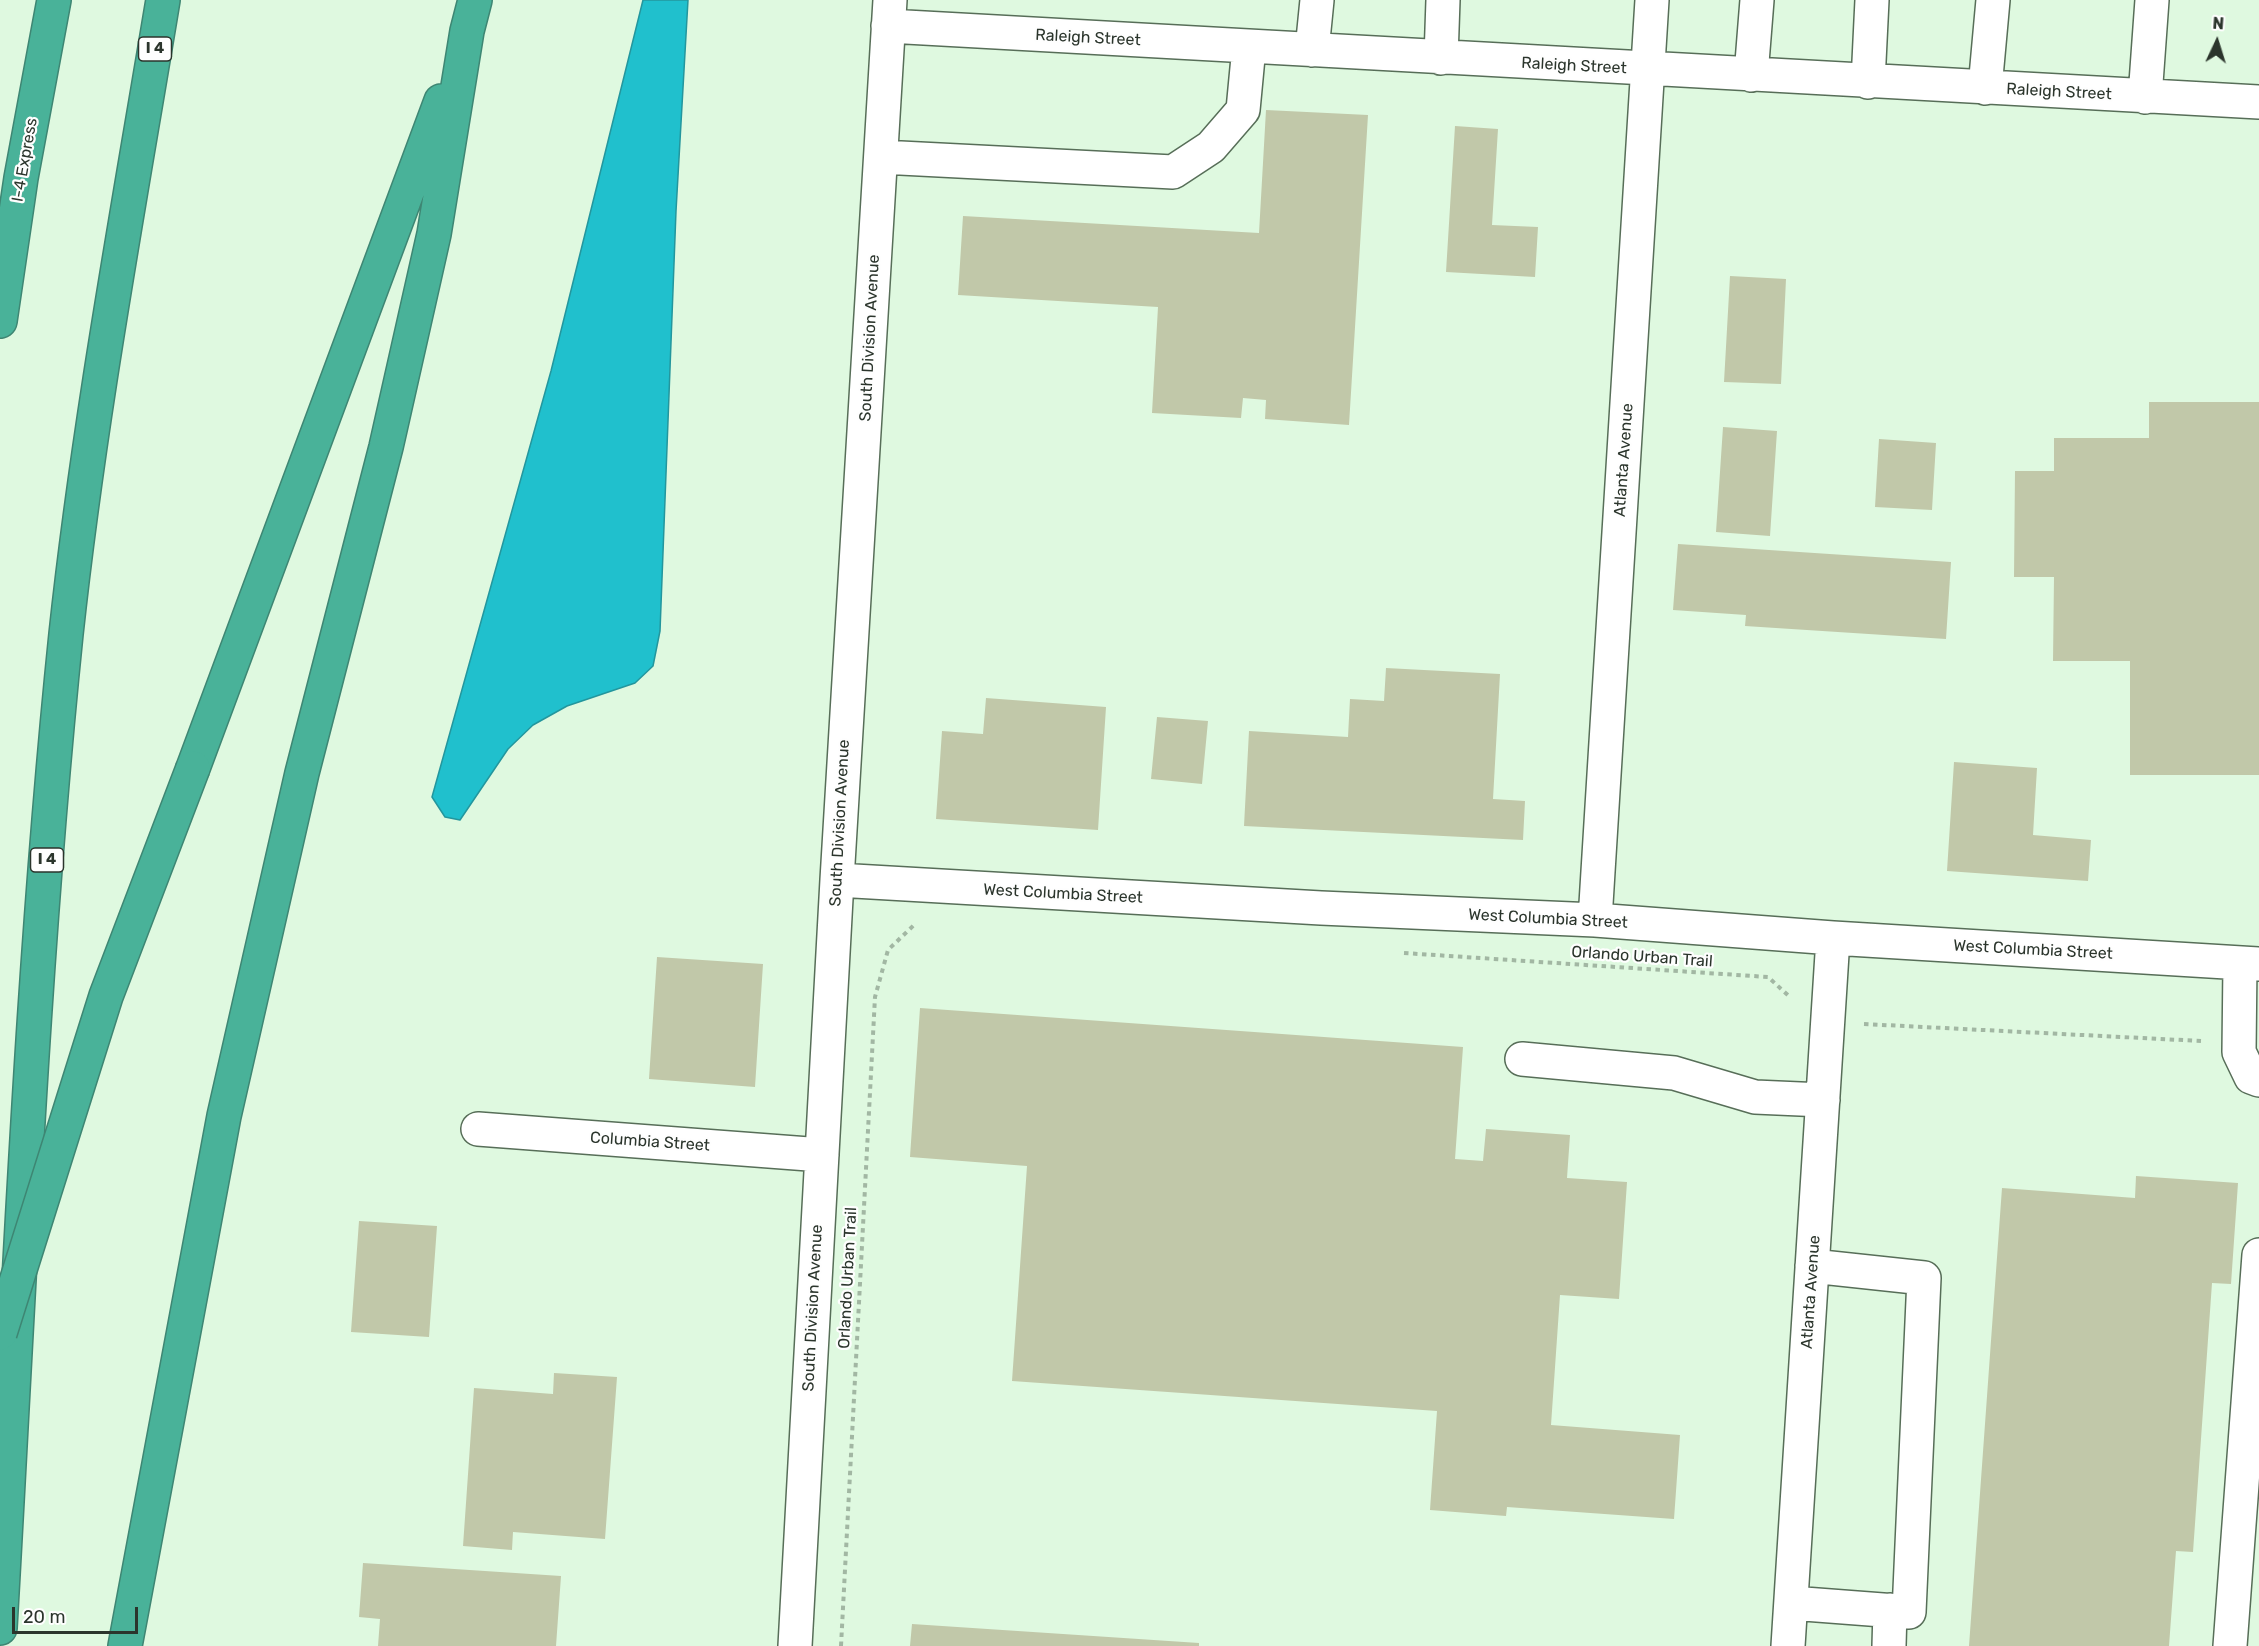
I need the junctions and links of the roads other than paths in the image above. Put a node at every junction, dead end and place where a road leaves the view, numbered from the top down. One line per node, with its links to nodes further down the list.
1 (54, 0): 22 (highway, I-4 Express)
2 (164, 0): 37 (highway, I 4)
3 (1317, 0): 13 (street)
4 (1443, 0): 14 (street)
5 (1652, 0): 15 (street, Atlanta Avenue)
6 (1757, 0): 16 (street)
7 (1872, 0): 17 (street)
8 (1993, 0): 18 (street)
9 (2152, 0): 19 (street)
10 (889, 13): 12 (street, Raleigh Street); 21 (street, South Division Avenue)
11 (471, 15): 34 (highway, bridge); 38 (highway)
12 (1249, 47): 13 (street, Raleigh Street); 21 (street)
13 (1312, 50): 14 (street, Raleigh Street)
14 (1441, 58): 15 (street, Raleigh Street)
15 (1648, 70): 16 (street, Raleigh Street); 24 (street, Atlanta Avenue)
16 (1751, 75): 17 (street, Raleigh Street)
17 (1868, 81): 18 (street, Raleigh Street)
18 (1985, 88): 19 (street, Raleigh Street)
19 (2145, 97): 20 (street, Raleigh Street)
20 (2259, 102)
21 (880, 157): 23 (street, South Division Avenue)
22 (0, 321)
23 (837, 880): 24 (street, West Columbia Street); 31 (street, South Division Avenue)
24 (1595, 920): 25 (street, West Columbia Street)
25 (1833, 938): 26 (street, West Columbia Street); 29 (street, Atlanta Avenue)
26 (2249, 963): 28 (street)
27 (1522, 1059): 29 (street)
28 (2259, 1080)
29 (1823, 1100): 33 (street, Atlanta Avenue)
30 (478, 1129): 31 (street, Columbia Street)
31 (822, 1155): 39 (street, South Division Avenue)
32 (2259, 1255): 42 (street)
33 (1812, 1266): 35 (street, Atlanta Avenue); 36 (street)
34 (0, 1333)
35 (1791, 1603): 36 (street); 40 (street, Atlanta Avenue)
36 (1890, 1610): 41 (street)
37 (0, 1628)
38 (125, 1646)
39 (795, 1646)
40 (1788, 1646)
41 (1888, 1646)
42 (2230, 1646)

